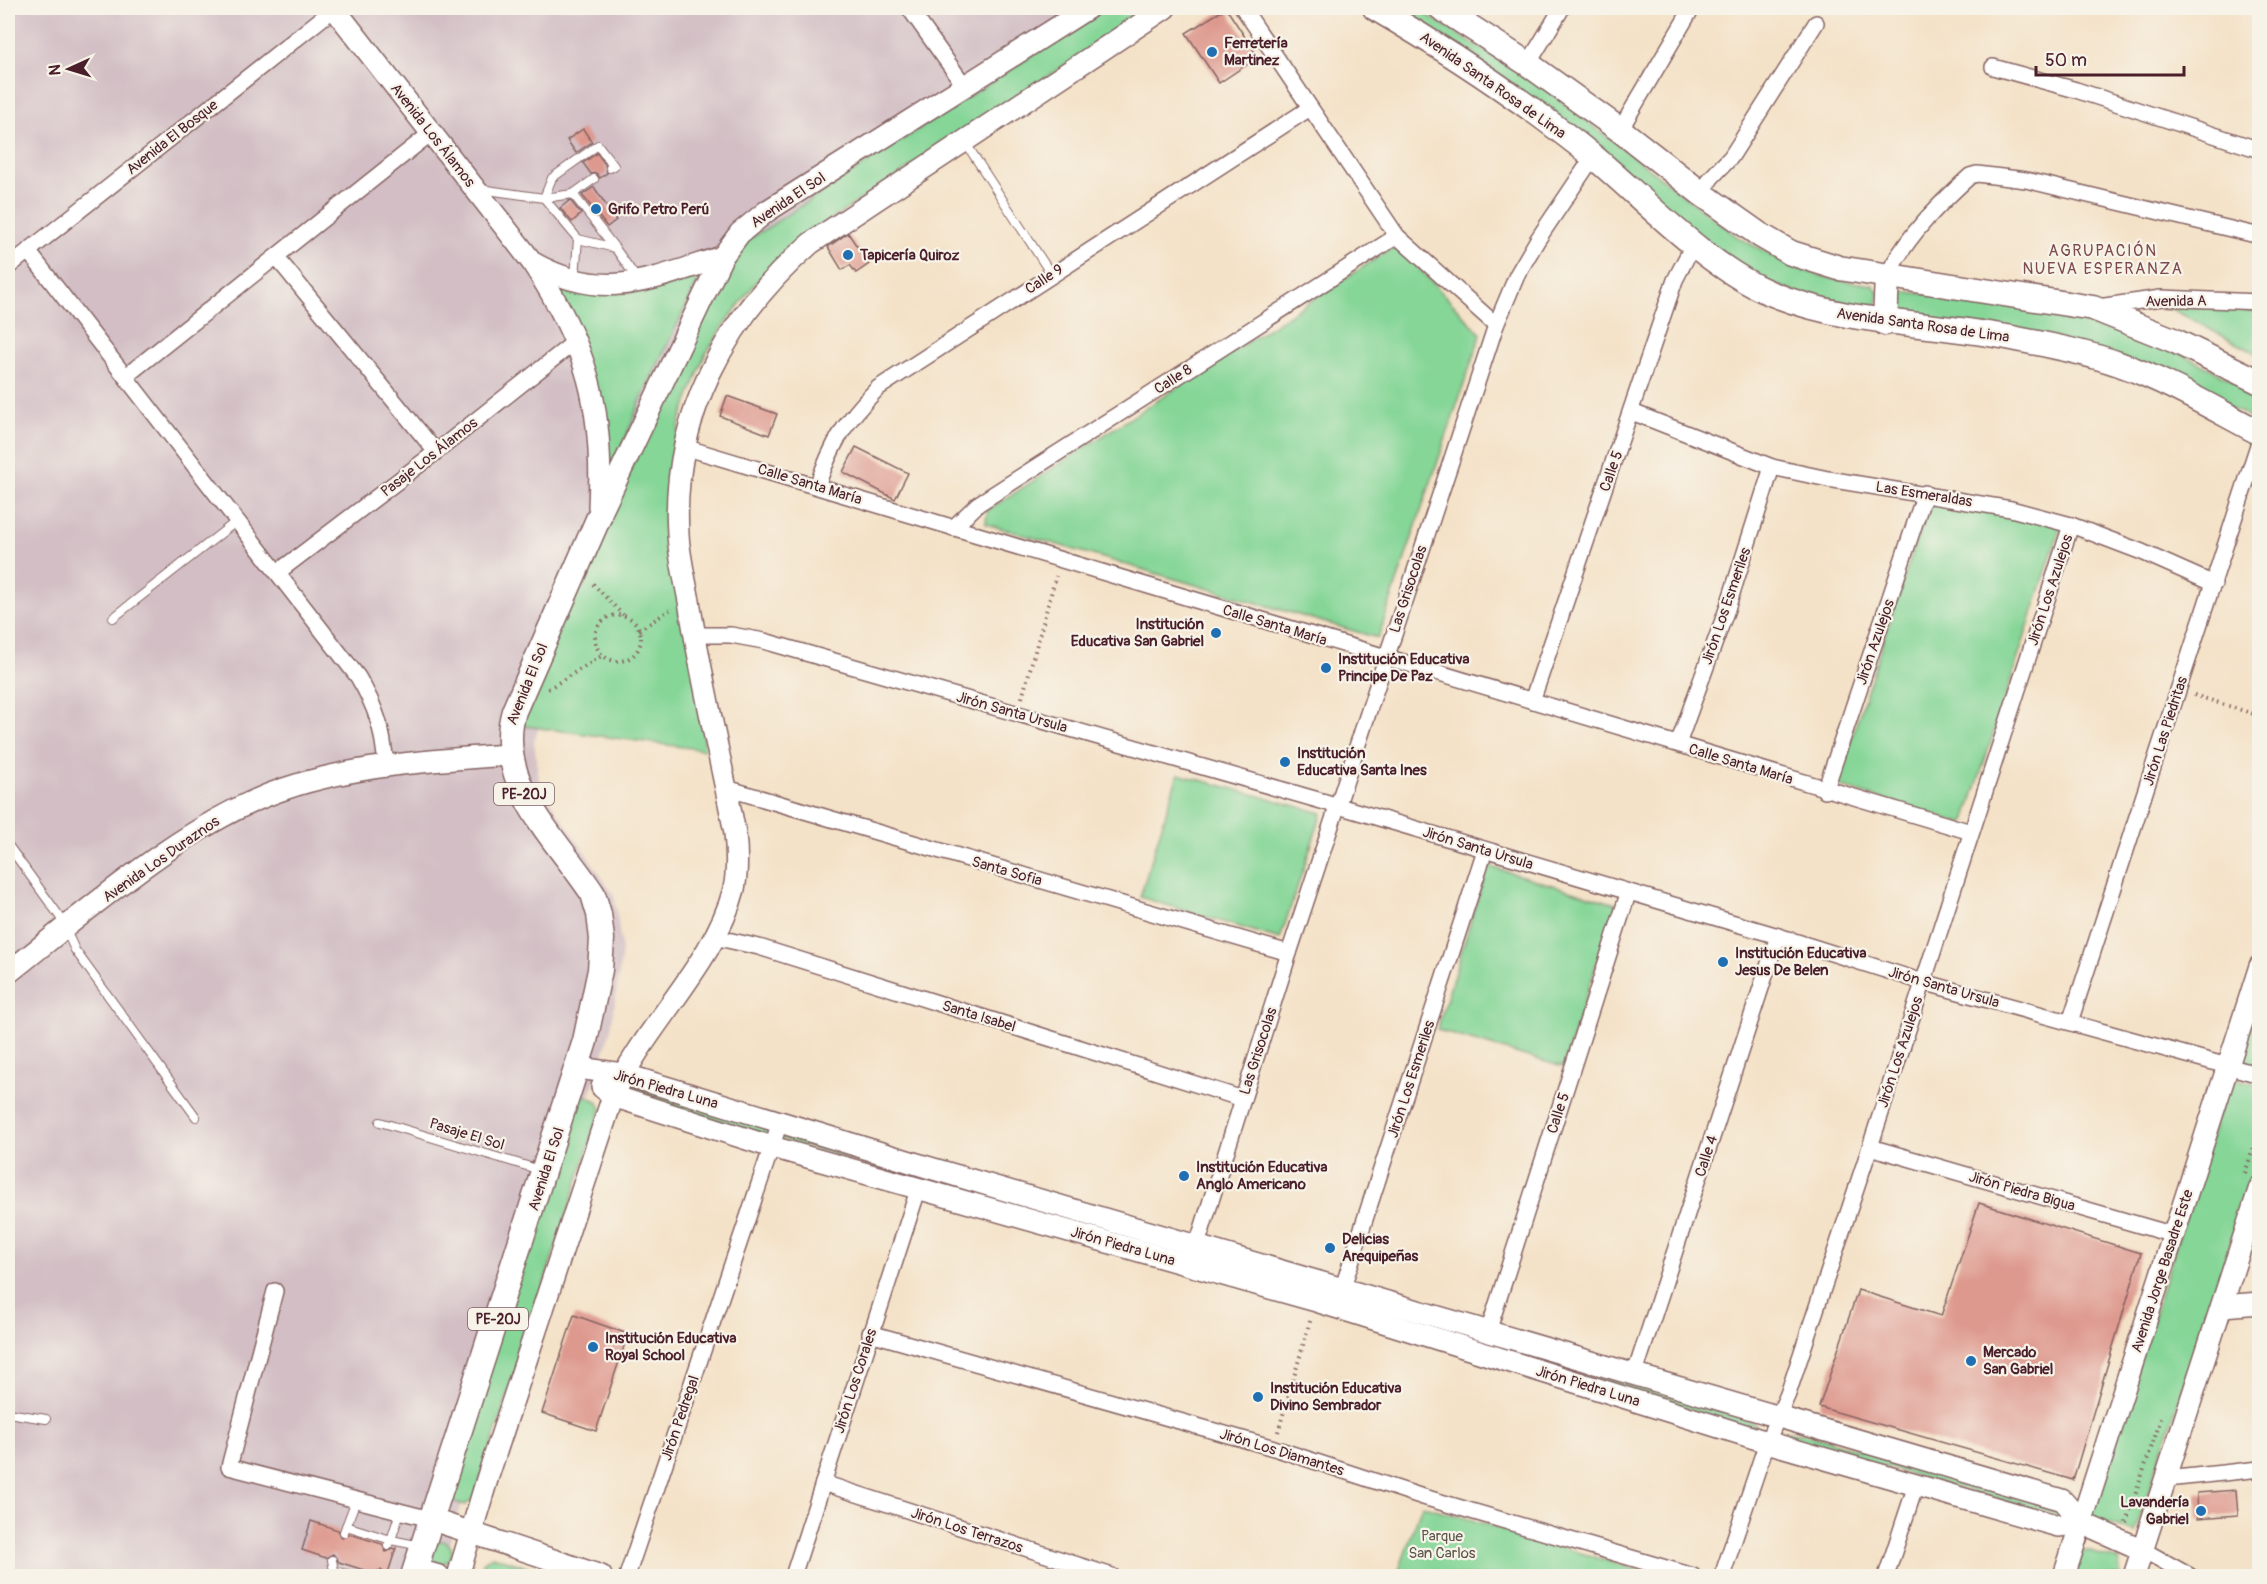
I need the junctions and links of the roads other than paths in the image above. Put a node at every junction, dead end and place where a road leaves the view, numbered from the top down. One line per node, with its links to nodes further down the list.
1 (335, 8): 16 (main road, Avenida Los Álamos / PE-20J); 31 (street, Avenida El Bosque)
2 (909, 8): 13 (street)
3 (1088, 8): 13 (main road, Avenida El Sol)
4 (1165, 8): 17 (main road)
5 (1243, 8): 14 (street)
6 (1375, 8): 19 (main road, Avenida Santa Rosa de Lima)
7 (1440, 8): 11 (main road)
8 (1562, 8): 11 (street)
9 (1692, 8): 15 (street)
10 (1816, 23): 24 (street)
11 (1528, 64): 15 (main road)
12 (1993, 66): 18 (street)
13 (964, 86): 32 (main road, Avenida El Sol)
14 (1310, 108): 26 (street); 36 (street, Calle 9)
15 (1620, 130): 24 (main road)
16 (431, 133): 22 (main road, Avenida Los Álamos / PE-20J); 33 (street)
17 (964, 140): 36 (lane); 50 (main road)
18 (2259, 150)
19 (1593, 157): 29 (main road, Avenida Santa Rosa de Lima); 43 (street, Las Grisocolas)
20 (610, 168): 25 (lane)
21 (594, 180): 23 (lane)
22 (474, 188): 25 (lane); 34 (main road, Avenida Los Álamos / PE-20J)
23 (573, 194): 25 (lane); 30 (lane)
24 (1702, 194): 37 (main road)
25 (544, 198): 28 (lane)
26 (1396, 236): 43 (street); 58 (street, Calle 8)
27 (2259, 236): 37 (street)
28 (578, 238): 30 (lane); 38 (lane)
29 (1694, 243): 42 (main road, Avenida Santa Rosa de Lima); 47 (street, Calle 5)
30 (615, 249): 39 (lane)
31 (28, 251): 35 (street, Avenida El Bosque); 45 (street)
32 (722, 256): 39 (main road, Avenida Los Álamos); 55 (main road, Avenida El Sol)
33 (277, 258): 45 (street); 51 (street)
34 (532, 262): 38 (main road, Avenida Los Álamos); 44 (main road, Avenida Los Álamos / PE-20J)
35 (8, 267)
36 (1051, 274): 53 (street, Calle 9)
37 (1887, 276): 41 (main road); 42 (main road)
38 (575, 282): 39 (main road, Avenida Los Álamos)
39 (639, 282)
40 (2259, 303): 41 (street, Avenida A)
41 (2093, 308): 46 (main road)
42 (1885, 323): 48 (main road, Avenida Santa Rosa de Lima)
43 (1496, 325): 63 (street, Las Grisocolas)
44 (577, 340): 51 (street, Pasaje Los Álamos); 55 (main road, Avenida Los Álamos / PE-20J)
45 (126, 376): 56 (street)
46 (2259, 382)
47 (1632, 412): 52 (street, Las Esmeraldas); 64 (street, Calle 5)
48 (2259, 433)
49 (2259, 439): 60 (street, Jirón Las Piedritas)
50 (684, 447): 53 (street, Calle Santa María); 62 (main road)
51 (436, 452): 59 (street, Pasaje Los Álamos)
52 (1772, 467): 54 (street, Las Esmeraldas); 65 (street, Jirón Los Esmeriles)
53 (818, 486): 58 (street, Calle Santa María)
54 (1925, 493): 57 (street, Las Esmeraldas); 69 (street, Jirón Azulejos)
55 (599, 517): 66 (main road, Avenida El Sol / PE-20J)
56 (238, 520): 59 (street); 61 (lane)
57 (2070, 525): 60 (street, Las Esmeraldas); 71 (street, Jirón Los Azulejos)
58 (953, 528): 63 (street, Calle Santa María)
59 (279, 572): 67 (street)
60 (2214, 584): 82 (street, Jirón Las Piedritas)
61 (113, 618)
62 (694, 635): 68 (main road); 70 (street, Jirón Santa Ursula)
63 (1386, 658): 64 (street, Calle Santa María); 70 (street, Las Grisocolas)
64 (1532, 701): 65 (street, Calle Santa María)
65 (1678, 744): 69 (street, Calle Santa María)
66 (509, 755): 67 (main road, Avenida Los Duraznos); 84 (main road, Avenida El Sol / PE-20J)
67 (386, 766): 75 (main road, Avenida Los Duraznos)
68 (726, 788): 77 (main road); 78 (street, Santa Sofia)
69 (1825, 791): 71 (street, Calle Santa María)
70 (1339, 806): 73 (street, Jirón Santa Ursula); 78 (street, Las Grisocolas)
71 (1971, 832): 81 (street, Jirón Los Azulejos)
72 (8, 845): 75 (lane)
73 (1485, 850): 74 (street, Jirón Santa Ursula); 100 (street, Jirón Los Esmeriles)
74 (1628, 894): 76 (street, Jirón Santa Ursula); 103 (street, Calle 5)
75 (66, 927): 80 (main road, Avenida Los Duraznos); 89 (lane)
76 (1778, 936): 81 (street, Jirón Santa Ursula); 105 (street, Calle 4)
77 (714, 937): 85 (main road); 88 (street, Santa Isabel)
78 (1289, 953): 88 (street, Las Grisocolas)
79 (2259, 966): 83 (main road, Avenida Jorge Basadre Este)
80 (8, 973)
81 (1923, 982): 82 (street, Jirón Santa Ursula); 93 (street, Jirón Los Azulejos)
82 (2070, 1022): 83 (street, Jirón Santa Ursula)
83 (2226, 1066): 86 (street, Jirón Santa Ursula); 97 (main road, Avenida Jorge Basadre Este)
84 (578, 1068): 85 (main road, Jirón Piedra Luna); 87 (main road, Jirón Piedra Luna); 94 (main road, Avenida El Sol / PE-20J)
85 (623, 1074): 87 (main road, PE-20J); 91 (main road, Jirón Piedra Luna)
86 (2259, 1075)
87 (613, 1096): 92 (main road, Jirón Piedra Luna); 118 (main road, PE-20J)
88 (1243, 1099): 98 (street, Las Grisocolas)
89 (196, 1117)
90 (380, 1122): 94 (lane, Pasaje El Sol)
91 (780, 1122): 92 (street, Jirón Pedregal); 98 (main road, Jirón Piedra Luna)
92 (772, 1147): 95 (main road, Jirón Piedra Luna); 128 (street, Jirón Pedregal)
93 (1870, 1147): 97 (street, Jirón Piedra Bigua); 107 (street, Jirón Los Azulejos)
94 (545, 1172): 116 (main road, Avenida El Sol / PE-20J)
95 (919, 1187): 100 (main road, Jirón Piedra Luna); 104 (street, Jirón Los Corales)
96 (2259, 1187): 102 (main road)
97 (2174, 1235): 117 (main road, Avenida Jorge Basadre Este)
98 (1197, 1245): 100 (main road, Jirón Piedra Luna)
99 (275, 1291): 114 (street)
100 (1340, 1298): 103 (main road, Jirón Piedra Luna); 109 (main road, Jirón Piedra Luna)
101 (2259, 1304): 102 (main road)
102 (2222, 1306): 111 (main road)
103 (1488, 1332): 105 (main road, Jirón Piedra Luna)
104 (870, 1333): 112 (street, Jirón Los Corales); 131 (street, Jirón Los Diamantes)
105 (1634, 1376): 107 (main road, Jirón Piedra Luna)
106 (8, 1413): 108 (lane)
107 (1779, 1418): 109 (street, Jirón Los Azulejos); 117 (main road, Jirón Piedra Luna)
108 (46, 1419)
109 (1767, 1443): 113 (main road, Jirón Piedra Luna); 132 (street, Jirón Los Azulejos)
110 (2259, 1469): 111 (street)
111 (2167, 1479): 121 (main road)
112 (823, 1483): 129 (street, Jirón Los Corales); 130 (street, Jirón Los Terrazos)
113 (1916, 1485): 117 (main road, Jirón Piedra Luna); 133 (street)
114 (356, 1500): 115 (street); 119 (lane)
115 (400, 1512): 116 (street); 119 (lane)
116 (430, 1520): 118 (main road); 120 (main road, Avenida El Sol / PE-20J)
117 (2082, 1523): 121 (main road, Jirón Piedra Luna); 134 (main road, Avenida Jorge Basadre Este)
118 (470, 1533): 126 (main road, PE-20J); 127 (main road)
119 (389, 1543): 120 (lane)
120 (422, 1546): 123 (main road, Avenida El Sol / PE-20J)
121 (2142, 1550): 135 (main road); 136 (street)
122 (332, 1560): 124 (lane)
123 (414, 1573): 125 (main road)
124 (354, 1576)
125 (439, 1576)
126 (458, 1576)
127 (601, 1576)
128 (627, 1576)
129 (793, 1576)
130 (1112, 1576)
131 (1693, 1576)
132 (1722, 1576)
133 (1886, 1576)
134 (2064, 1576)
135 (2134, 1576)
136 (2190, 1576)

